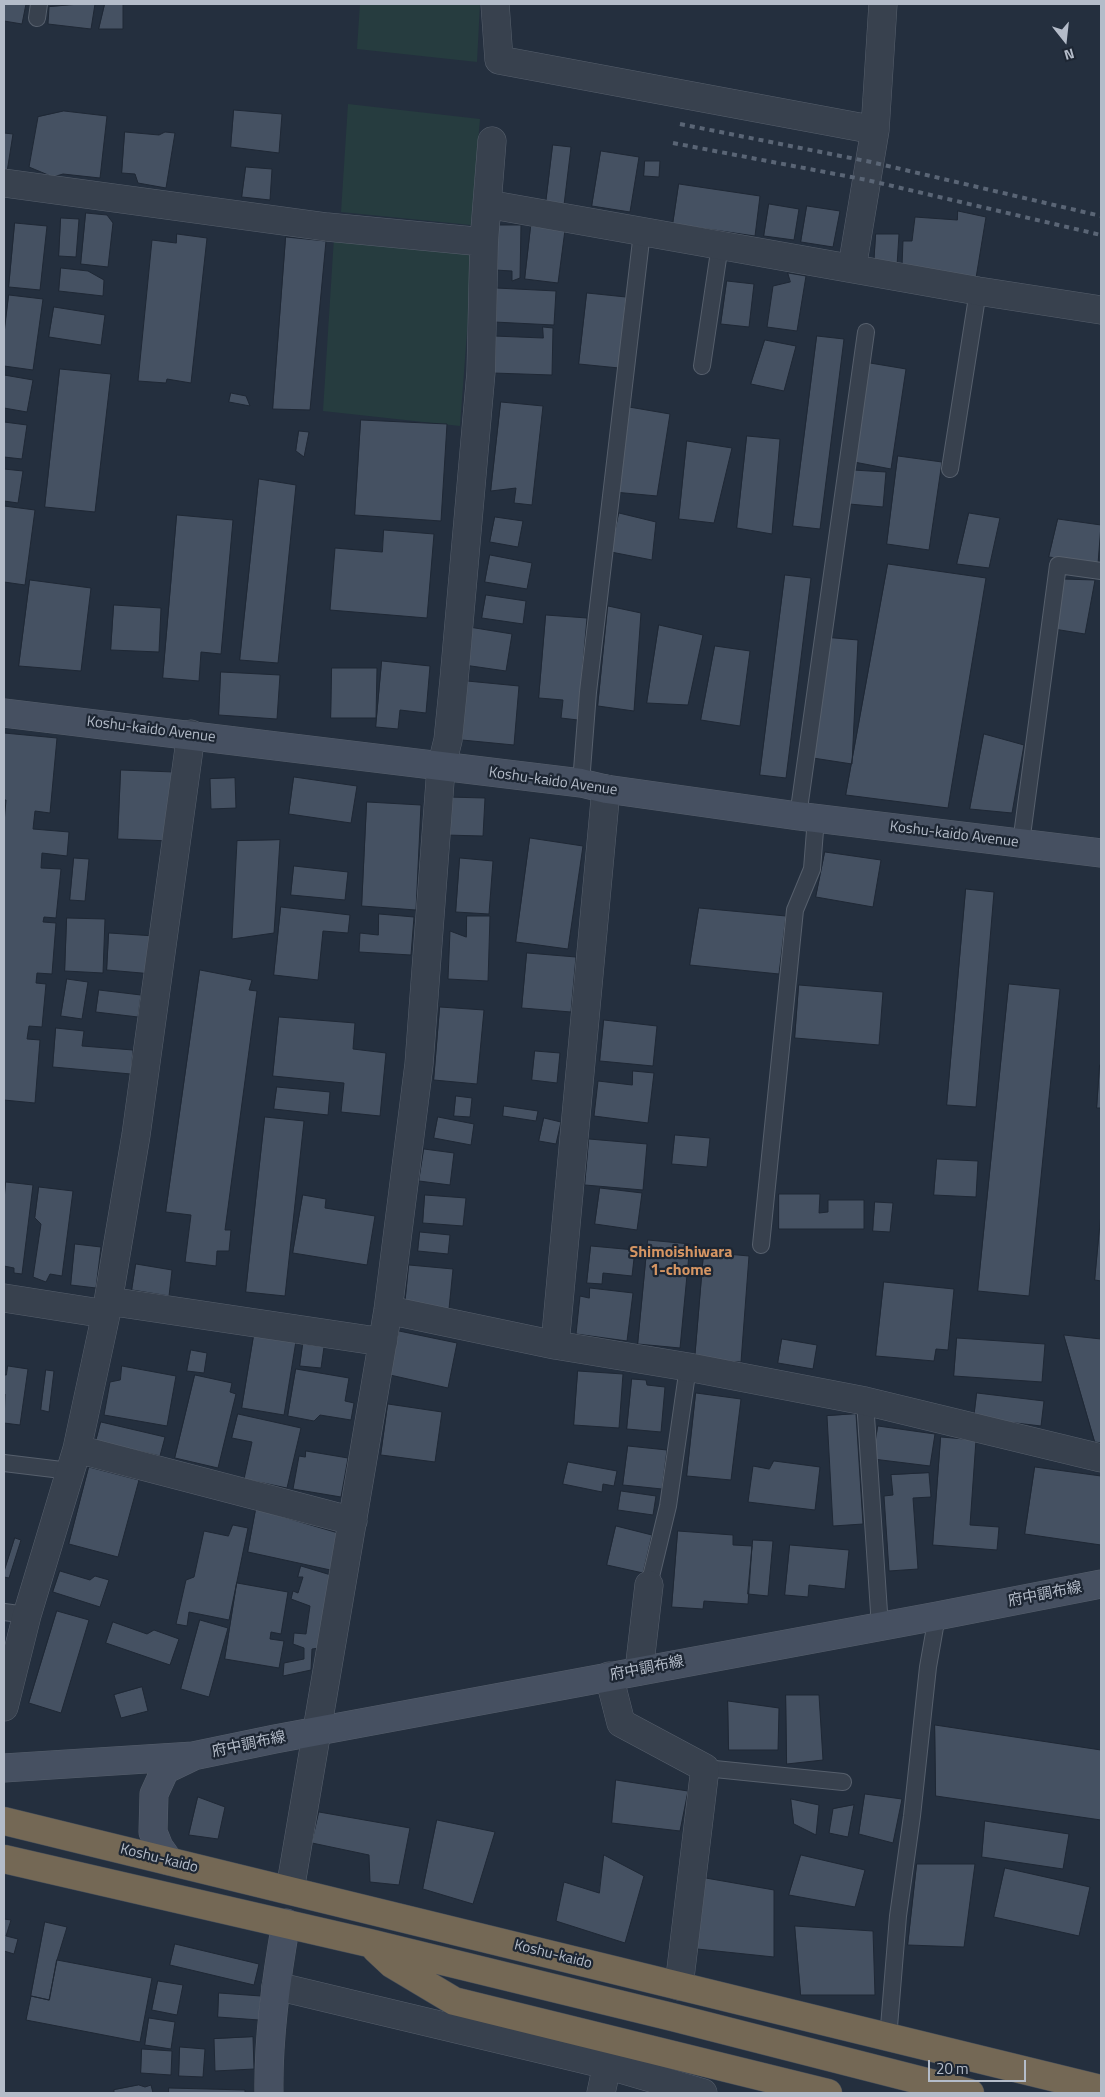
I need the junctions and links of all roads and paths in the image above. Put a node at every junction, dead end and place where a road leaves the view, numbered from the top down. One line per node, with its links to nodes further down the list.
1 (495, 4): 3 (street)
2 (883, 4): 3 (street)
3 (875, 130): 10 (street)
4 (492, 141): 6 (street)
5 (4, 183): 8 (street)
6 (487, 204): 7 (street); 8 (street)
7 (642, 232): 9 (street); 20 (lane)
8 (484, 242): 19 (street)
9 (720, 245): 10 (street); 14 (lane)
10 (852, 268): 11 (street)
11 (978, 291): 12 (street); 15 (lane)
12 (1101, 310)
13 (866, 332): 21 (lane)
14 (702, 366)
15 (950, 469)
16 (1101, 571): 22 (lane)
17 (4, 713): 18 (main road, Koshu-kaido Avenue)
18 (191, 734): 19 (main road, Koshu-kaido Avenue); 26 (street)
19 (441, 768): 20 (main road, Koshu-kaido Avenue); 27 (street)
20 (594, 786): 21 (main road, Koshu-kaido Avenue); 29 (street)
21 (807, 817): 22 (main road, Koshu-kaido Avenue); 24 (lane)
22 (1021, 843): 23 (main road, Koshu-kaido Avenue)
23 (1101, 853)
24 (761, 1245)
25 (4, 1298): 26 (street)
26 (107, 1308): 28 (street); 33 (street)
27 (388, 1310): 28 (street); 29 (street)
28 (383, 1342): 35 (street)
29 (555, 1345): 30 (street)
30 (688, 1367): 31 (street); 37 (lane)
31 (865, 1401): 32 (street); 40 (lane)
32 (1101, 1458)
33 (74, 1460): 34 (lane); 35 (street); 38 (street)
34 (4, 1463)
35 (353, 1521): 44 (street)
36 (1101, 1584): 39 (main road, 府中調布線)
37 (649, 1586): 41 (street)
38 (15, 1614): 43 (street)
39 (937, 1616): 40 (main road, 府中調布線); 57 (lane)
40 (880, 1626): 41 (main road, 府中調布線)
41 (639, 1671): 42 (main road, 府中調布線)
42 (609, 1676): 44 (main road, 府中調布線); 47 (street)
43 (4, 1707)
44 (318, 1730): 45 (main road, 府中調布線); 52 (street)
45 (193, 1756): 46 (main road); 51 (main road)
46 (4, 1768)
47 (706, 1768): 48 (lane); 56 (street)
48 (843, 1782)
49 (4, 1821): 51 (highway, Koshu-kaido)
50 (4, 1859): 53 (highway)
51 (169, 1861): 52 (highway, Koshu-kaido)
52 (290, 1890): 56 (highway, Koshu-kaido)
53 (286, 1924): 54 (highway); 55 (main road)
54 (369, 1943): 63 (highway); 64 (highway)
55 (276, 1986): 58 (street); 60 (main road)
56 (679, 1986): 57 (highway, Koshu-kaido)
57 (888, 2039): 59 (highway, Koshu-kaido)
58 (608, 2065): 61 (street); 62 (street)
59 (1101, 2090)
60 (269, 2093)
61 (601, 2093)
62 (703, 2093)
63 (828, 2093)
64 (970, 2093)

